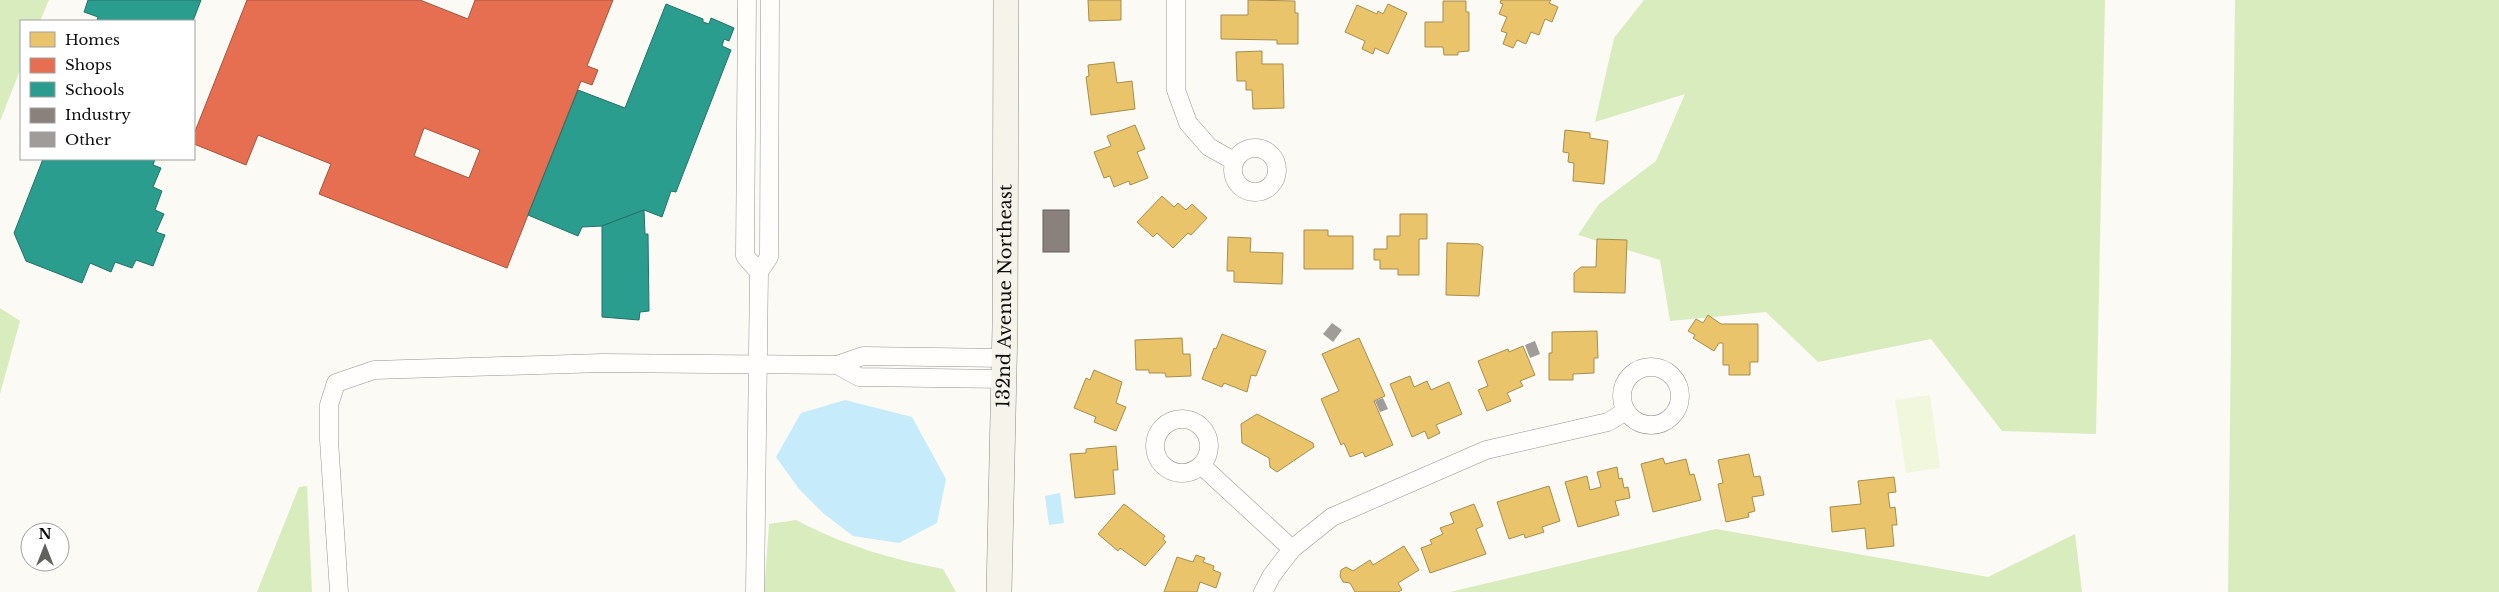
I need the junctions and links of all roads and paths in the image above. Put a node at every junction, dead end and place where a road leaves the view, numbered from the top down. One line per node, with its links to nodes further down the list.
1 (747, 0): 6 (street)
2 (770, 0): 6 (street)
3 (1006, 0): 8 (street, 132nd Avenue Northeast)
4 (1176, 0): 5 (street)
5 (1234, 161)
6 (759, 272): 7 (street)
7 (759, 364): 8 (street); 12 (street); 13 (street)
8 (1004, 369): 14 (street, 132nd Avenue Northeast)
9 (1626, 411): 11 (street)
10 (1202, 466): 11 (street)
11 (1292, 549): 15 (street)
12 (339, 592)
13 (755, 592)
14 (999, 592)
15 (1263, 592)

